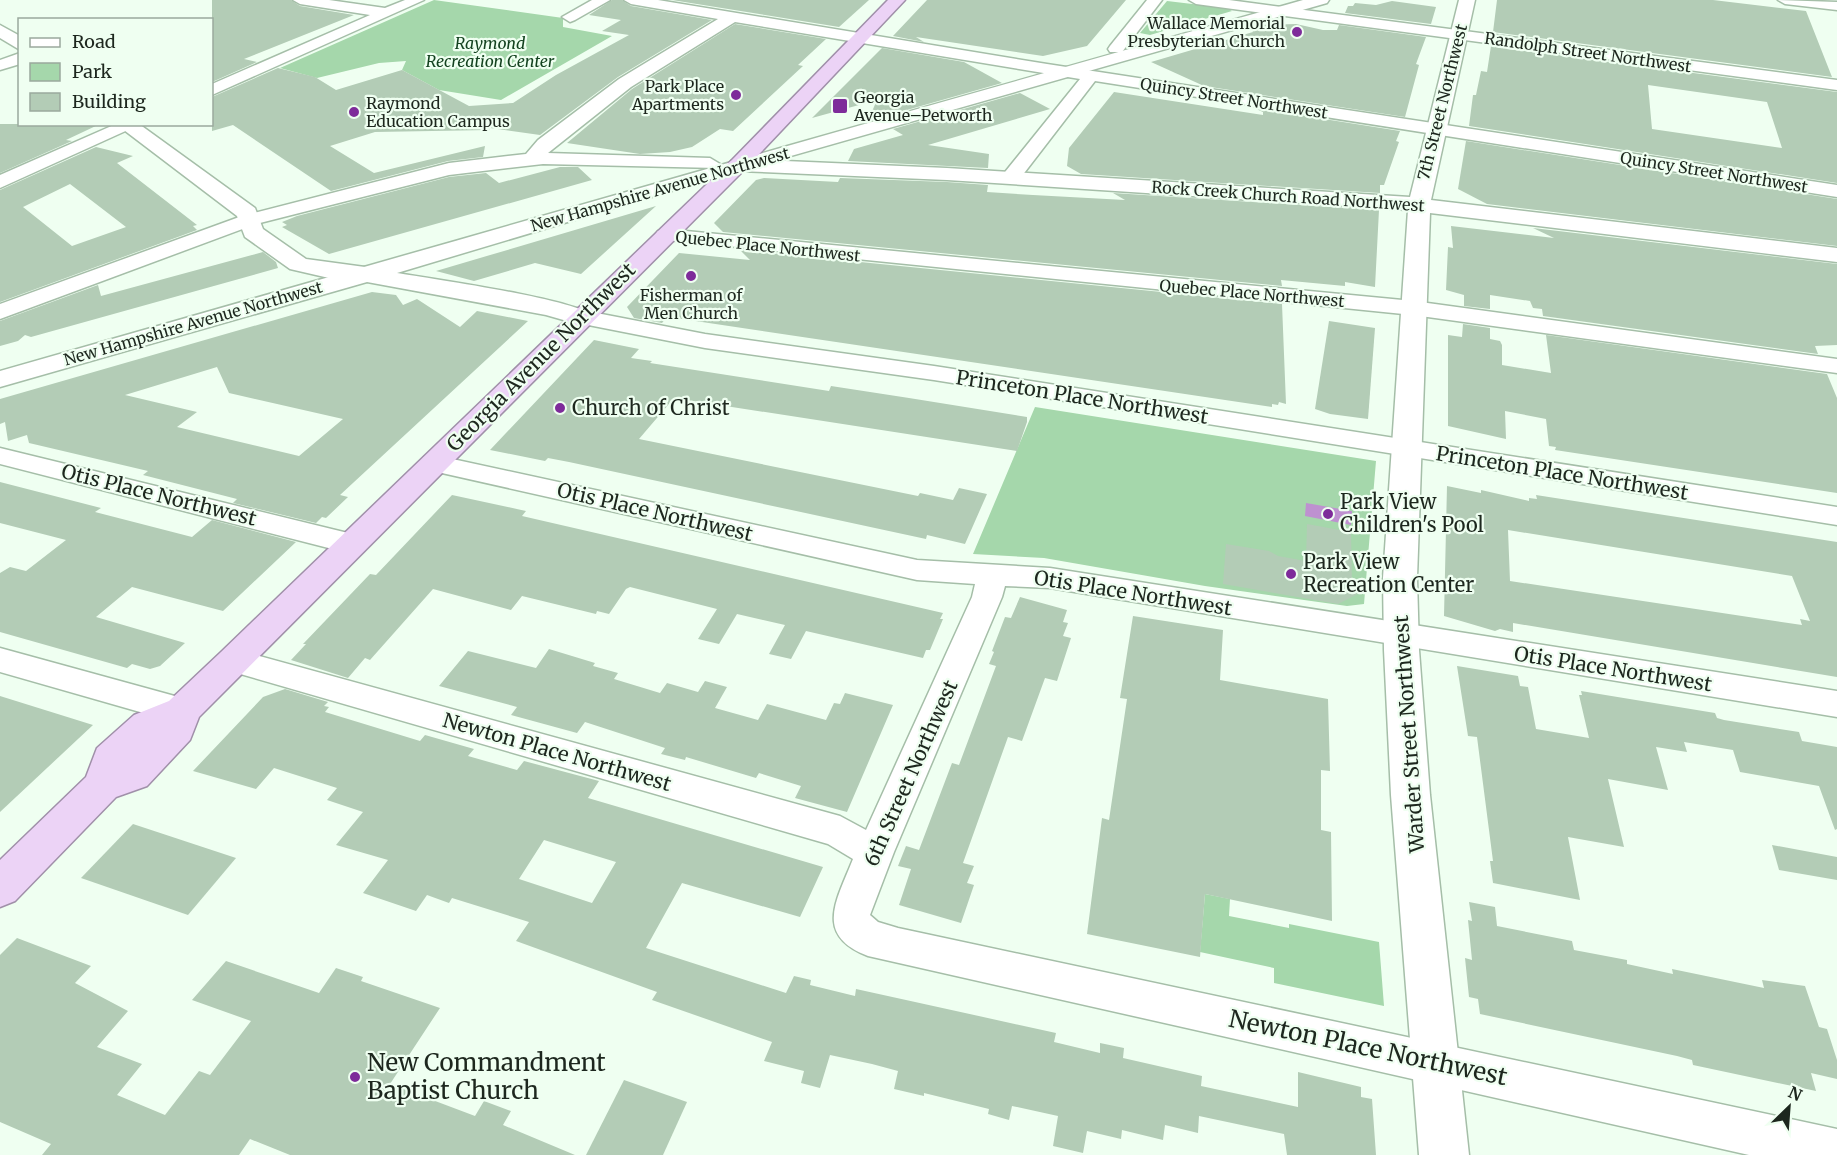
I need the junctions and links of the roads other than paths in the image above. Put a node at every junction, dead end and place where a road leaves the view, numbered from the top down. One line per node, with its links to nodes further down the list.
1 (300, 0): 14 (street)
2 (417, 0): 14 (street)
3 (603, 0): 15 (street)
4 (631, 0): 16 (street, Quincy Street Northwest)
5 (897, 0): 19 (highway, Georgia Avenue Northwest)
6 (1155, 0): 21 (street)
7 (1196, 0): 13 (street)
8 (1321, 0): 11 (main road, New Hampshire Avenue Northwest)
9 (1467, 0): 18 (main road, 7th Street Northwest)
10 (1785, 0): 12 (street)
11 (1284, 6): 13 (main road, New Hampshire Avenue Northwest); 18 (street, Randolph Street Northwest); 25 (main road, New Hampshire Avenue Northwest)
12 (1837, 6)
13 (1258, 9): 21 (main road, New Hampshire Avenue Northwest)
14 (386, 14): 28 (street)
15 (570, 17)
16 (732, 17): 19 (street, Quincy Street Northwest); 32 (street)
17 (0, 30): 20 (main road)
18 (1458, 35): 27 (street, Randolph Street Northwest); 31 (main road, 7th Street Northwest)
19 (859, 39): 24 (street, Quincy Street Northwest); 33 (highway, Georgia Avenue Northwest)
20 (18, 44)
21 (1116, 49): 24 (main road, New Hampshire Avenue Northwest)
22 (18, 59): 23 (street)
23 (0, 65)
24 (1047, 69): 25 (street, Quincy Street Northwest); 33 (main road, New Hampshire Avenue Northwest)
25 (1070, 72): 26 (street, Quincy Street Northwest); 33 (main road, New Hampshire Avenue Northwest)
26 (1091, 76): 31 (street, Quincy Street Northwest); 35 (street)
27 (1837, 86)
28 (213, 90)
29 (127, 126): 36 (street)
30 (130, 126): 39 (main road)
31 (1436, 129): 37 (street, Quincy Street Northwest); 38 (main road, 7th Street Northwest)
32 (532, 159): 34 (street); 39 (street)
33 (743, 159): 34 (main road, New Hampshire Avenue Northwest); 35 (main road, Rock Creek Church Road Northwest); 40 (highway, Georgia Avenue Northwest); 43 (main road, New Hampshire Avenue Northwest)
34 (710, 164): 42 (main road, New Hampshire Avenue Northwest)
35 (1011, 177): 38 (main road, Rock Creek Church Road Northwest)
36 (0, 182)
37 (1837, 191)
38 (1419, 205): 41 (main road, Rock Creek Church Road Northwest); 44 (main road, Warder Street Northwest)
39 (249, 220): 42 (main road); 45 (street)
40 (665, 235): 44 (street, Quebec Place Northwest); 46 (highway, Georgia Avenue Northwest)
41 (1837, 255)
42 (329, 271): 43 (main road, Princeton Place Northwest); 47 (main road, New Hampshire Avenue Northwest)
43 (365, 274): 46 (main road, Princeton Place Northwest); 49 (main road, New Hampshire Avenue Northwest)
44 (1413, 308): 48 (street, Quebec Place Northwest); 50 (main road, Warder Street Northwest)
45 (0, 312)
46 (581, 317): 50 (street, Princeton Place Northwest); 52 (highway, Georgia Avenue Northwest)
47 (0, 364)
48 (1837, 366)
49 (0, 379)
50 (1407, 448): 53 (street, Princeton Place Northwest); 56 (main road, Warder Street Northwest)
51 (0, 456): 54 (street, Otis Place Northwest)
52 (434, 463): 54 (highway, Georgia Avenue Northwest); 55 (street, Otis Place Northwest)
53 (1837, 516)
54 (352, 544): 58 (highway, Georgia Avenue Northwest)
55 (992, 575): 56 (street, Otis Place Northwest); 61 (street, 6th Street Northwest)
56 (1401, 636): 59 (street, Otis Place Northwest); 64 (main road, Warder Street Northwest)
57 (0, 660): 60 (street)
58 (234, 661): 60 (highway, Georgia Avenue Northwest); 61 (street, Newton Place Northwest)
59 (1837, 704)
60 (182, 711): 62 (highway, Georgia Avenue Northwest)
61 (875, 852): 63 (street, 6th Street Northwest)
62 (0, 888)
63 (898, 946): 64 (street, Newton Place Northwest)
64 (1435, 1062): 65 (street, Newton Place Northwest); 66 (main road, Warder Street Northwest)
65 (1837, 1152)
66 (1444, 1155)

